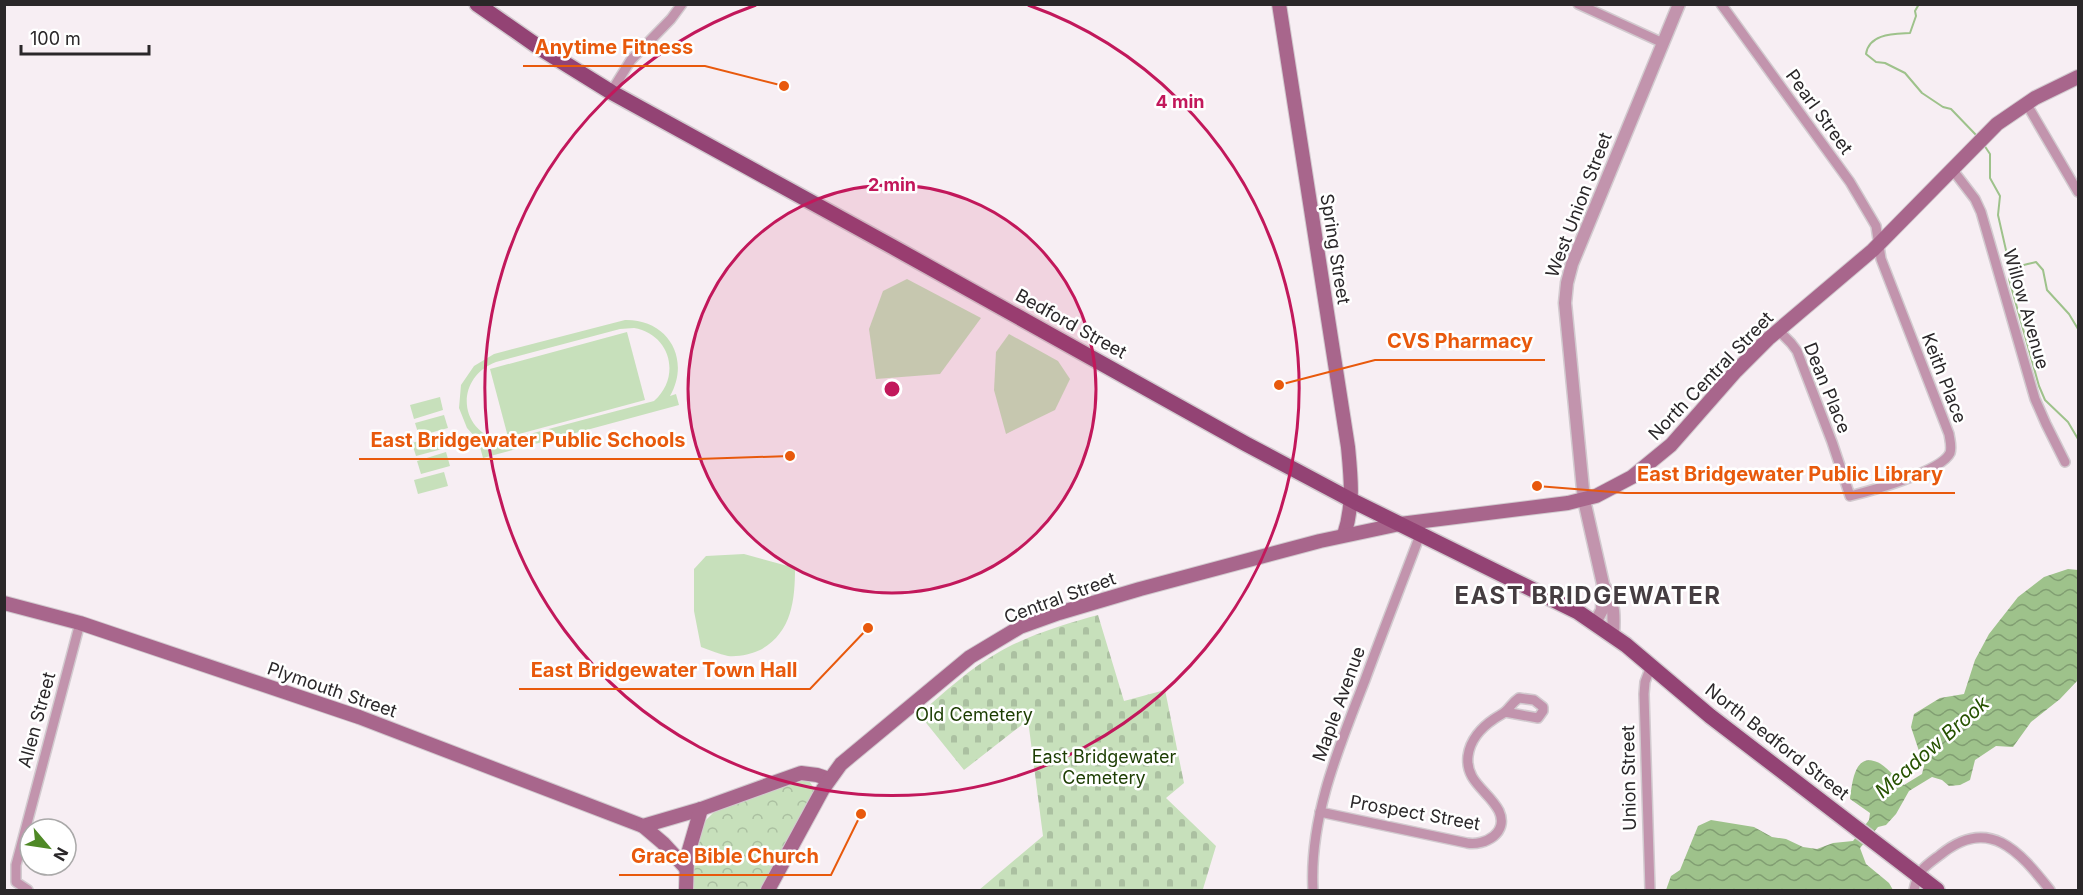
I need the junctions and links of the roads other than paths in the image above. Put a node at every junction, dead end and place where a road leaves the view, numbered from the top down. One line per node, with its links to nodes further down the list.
1 (477, 4): 9 (main road, Bedford Street)
2 (682, 4): 9 (street)
3 (1279, 4): 17 (main road, Spring Street)
4 (1578, 4): 7 (street)
5 (1678, 4): 7 (street, West Union Street)
6 (1721, 4): 13 (street, Pearl Street)
7 (1663, 42): 18 (street, West Union Street)
8 (2079, 77): 10 (main road, North Central Street)
9 (611, 92): 17 (main road, Bedford Street)
10 (2026, 103): 11 (main road, North Central Street); 12 (street)
11 (1952, 169): 13 (main road, North Central Street); 15 (street, Willow Avenue)
12 (2079, 192)
13 (1878, 245): 14 (main road, North Central Street); 16 (street, Keith Place)
14 (1778, 330): 16 (street, Dean Place); 18 (main road, North Central Street)
15 (2065, 462)
16 (1850, 496)
17 (1352, 500): 19 (main road, Bedford Street); 20 (main road, Spring Street)
18 (1584, 500): 19 (main road, North Central Street); 22 (street)
19 (1400, 524): 20 (main road, Central Street); 21 (main road, Bedford Street)
20 (1344, 535): 29 (main road, Central Street)
21 (1420, 535): 25 (main road, Bedford Street); 31 (street, Maple Avenue)
22 (1603, 584): 25 (street); 26 (street)
23 (4, 603): 24 (main road, Plymouth Street)
24 (80, 623): 32 (main road, Plymouth Street); 35 (street, Allen Street)
25 (1595, 623): 26 (main road, Bedford Street)
26 (1613, 636): 27 (main road, Bedford Street)
27 (1651, 666): 34 (main road, North Bedford Street); 39 (street, Union Street)
28 (1505, 712): 31 (street, Prospect Street)
29 (829, 779): 30 (main road); 37 (main road, Central Street)
30 (700, 809): 32 (main road); 33 (main road)
31 (1320, 812): 38 (street, Maple Avenue)
32 (643, 826): 33 (main road, Plymouth Street)
33 (685, 867): 36 (main road)
34 (1917, 875): 40 (street); 41 (main road, North Bedford Street); 42 (street)
35 (28, 891)
36 (686, 891)
37 (768, 891)
38 (1313, 891)
39 (1650, 891)
40 (1914, 891)
41 (1937, 891)
42 (2050, 891)

